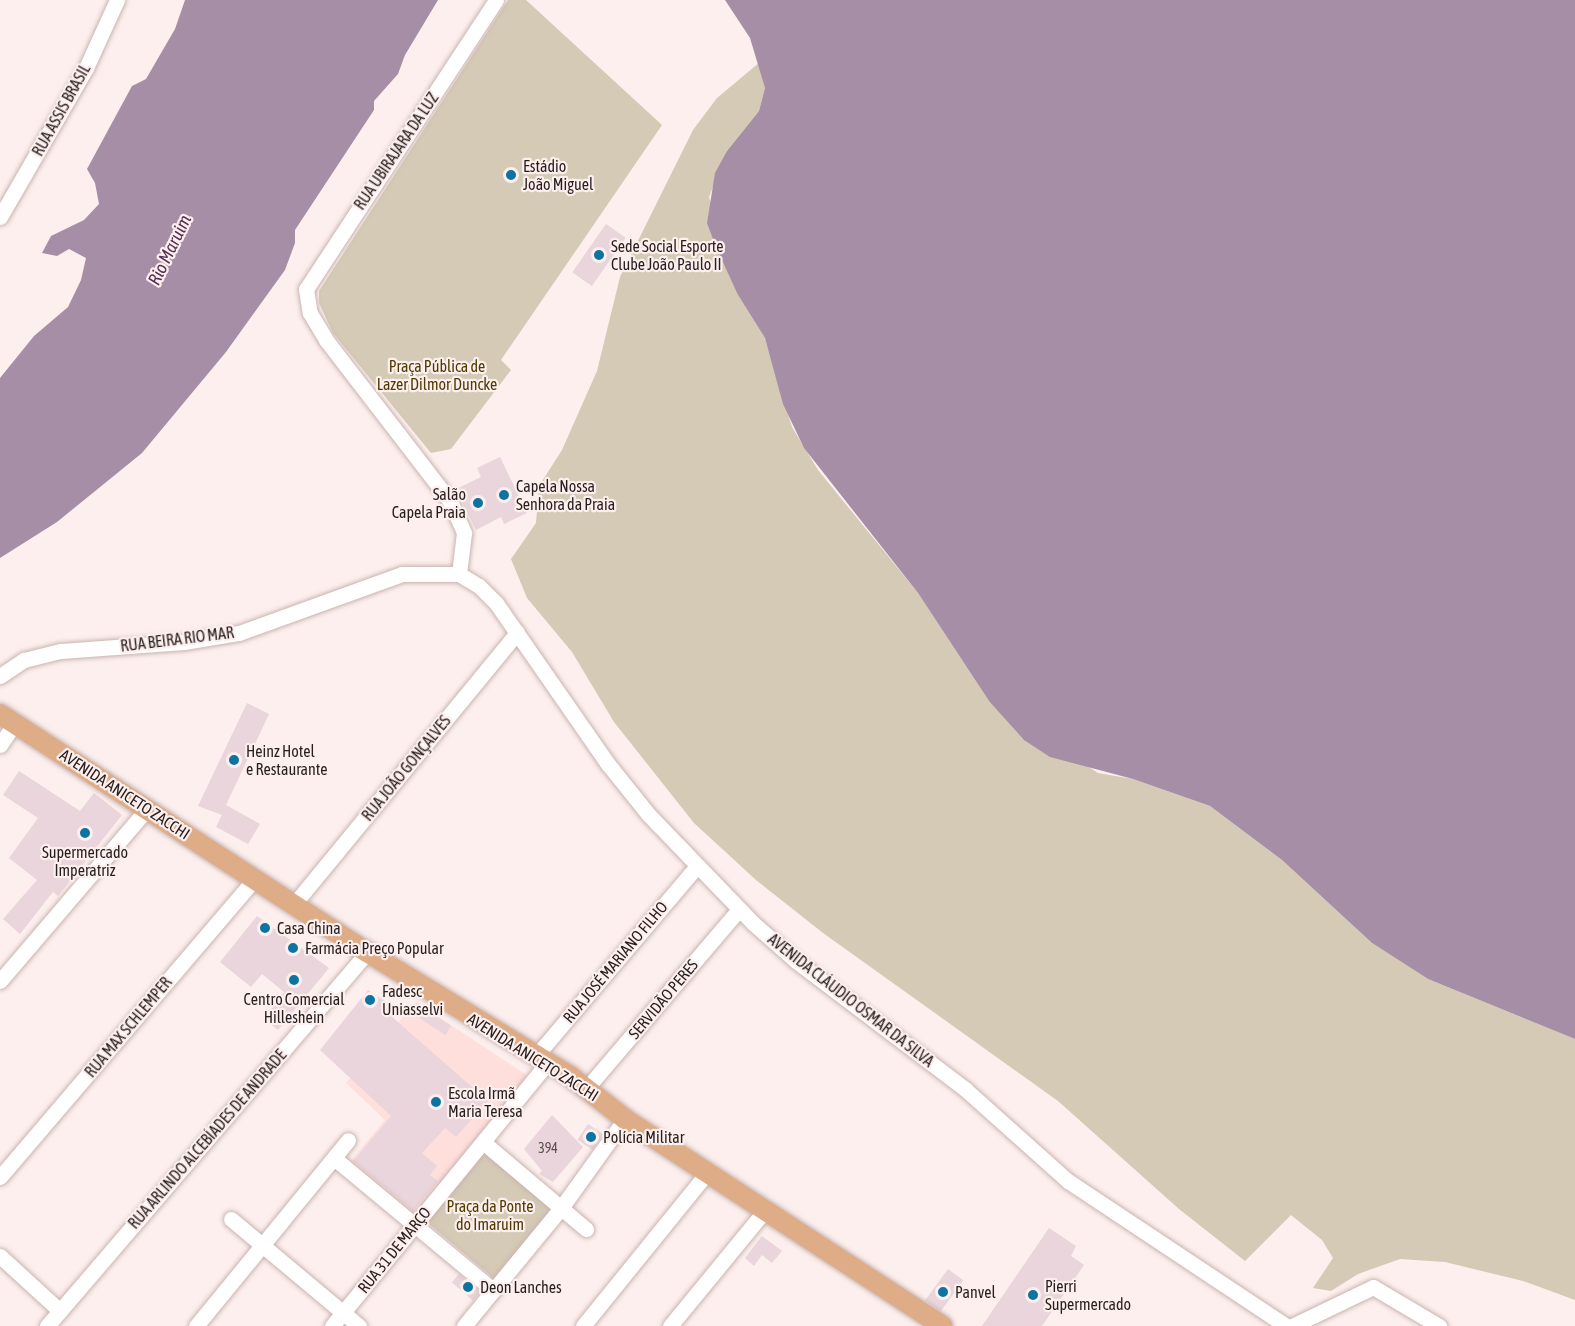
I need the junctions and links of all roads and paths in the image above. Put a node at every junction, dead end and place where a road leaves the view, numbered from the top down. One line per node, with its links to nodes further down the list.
1 (117, 0): 3 (street, RUA ASSIS BRASIL)
2 (496, 0): 4 (street, RUA UBIRAJARA DA LUZ)
3 (0, 217)
4 (459, 574): 5 (street, AVENIDA CLÁUDIO OSMAR DA SILVA); 6 (street, RUA BEIRA RIO MAR)
5 (517, 633): 10 (street, AVENIDA CLÁUDIO OSMAR DA SILVA); 12 (street, RUA JOÃO GONÇALVES)
6 (0, 676)
7 (7, 718): 8 (street); 9 (main road, AVENIDA ANICETO ZACCHI)
8 (0, 746)
9 (146, 810): 11 (main road, AVENIDA ANICETO ZACCHI); 15 (street)
10 (696, 867): 13 (street, AVENIDA CLÁUDIO OSMAR DA SILVA); 16 (street, RUA JOSÉ MARIANO FILHO)
11 (256, 877): 12 (main road, AVENIDA ANICETO ZACCHI); 23 (street, RUA MAX SCHLEMPER)
12 (295, 903): 14 (main road, AVENIDA ANICETO ZACCHI)
13 (739, 909): 17 (street, SERVIDÃO PERES); 42 (street, AVENIDA CLÁUDIO OSMAR DA SILVA)
14 (367, 952): 16 (main road, AVENIDA ANICETO ZACCHI); 32 (street, RUA ARLINDO ALCEBÍADES DE ANDRADE)
15 (0, 981)
16 (541, 1060): 17 (main road, AVENIDA ANICETO ZACCHI); 20 (street, RUA 31 DE MARÇO)
17 (586, 1089): 18 (main road, AVENIDA ANICETO ZACCHI)
18 (625, 1119): 22 (main road, AVENIDA ANICETO ZACCHI); 24 (street)
19 (348, 1140): 21 (street)
20 (483, 1142): 24 (street); 27 (street, RUA 31 DE MARÇO)
21 (334, 1158): 27 (street); 29 (street)
22 (707, 1173): 25 (main road, AVENIDA ANICETO ZACCHI); 39 (street)
23 (0, 1177)
24 (561, 1208): 28 (street); 31 (street)
25 (766, 1209): 40 (street); 41 (main road, AVENIDA ANICETO ZACCHI)
26 (231, 1219): 29 (street)
27 (415, 1225): 31 (street); 33 (street, RUA 31 DE MARÇO)
28 (586, 1229)
29 (262, 1245): 33 (street); 35 (street)
30 (0, 1256): 32 (street)
31 (493, 1290): 38 (street)
32 (60, 1311): 34 (street, RUA ARLINDO ALCEBÍADES DE ANDRADE)
33 (343, 1312): 36 (street, RUA 31 DE MARÇO); 37 (street)
34 (47, 1326)
35 (196, 1326)
36 (332, 1326)
37 (359, 1326)
38 (464, 1326)
39 (583, 1326)
40 (670, 1326)
41 (943, 1326)
42 (1286, 1326)
43 (1292, 1326): 44 (street)
44 (1439, 1326)

